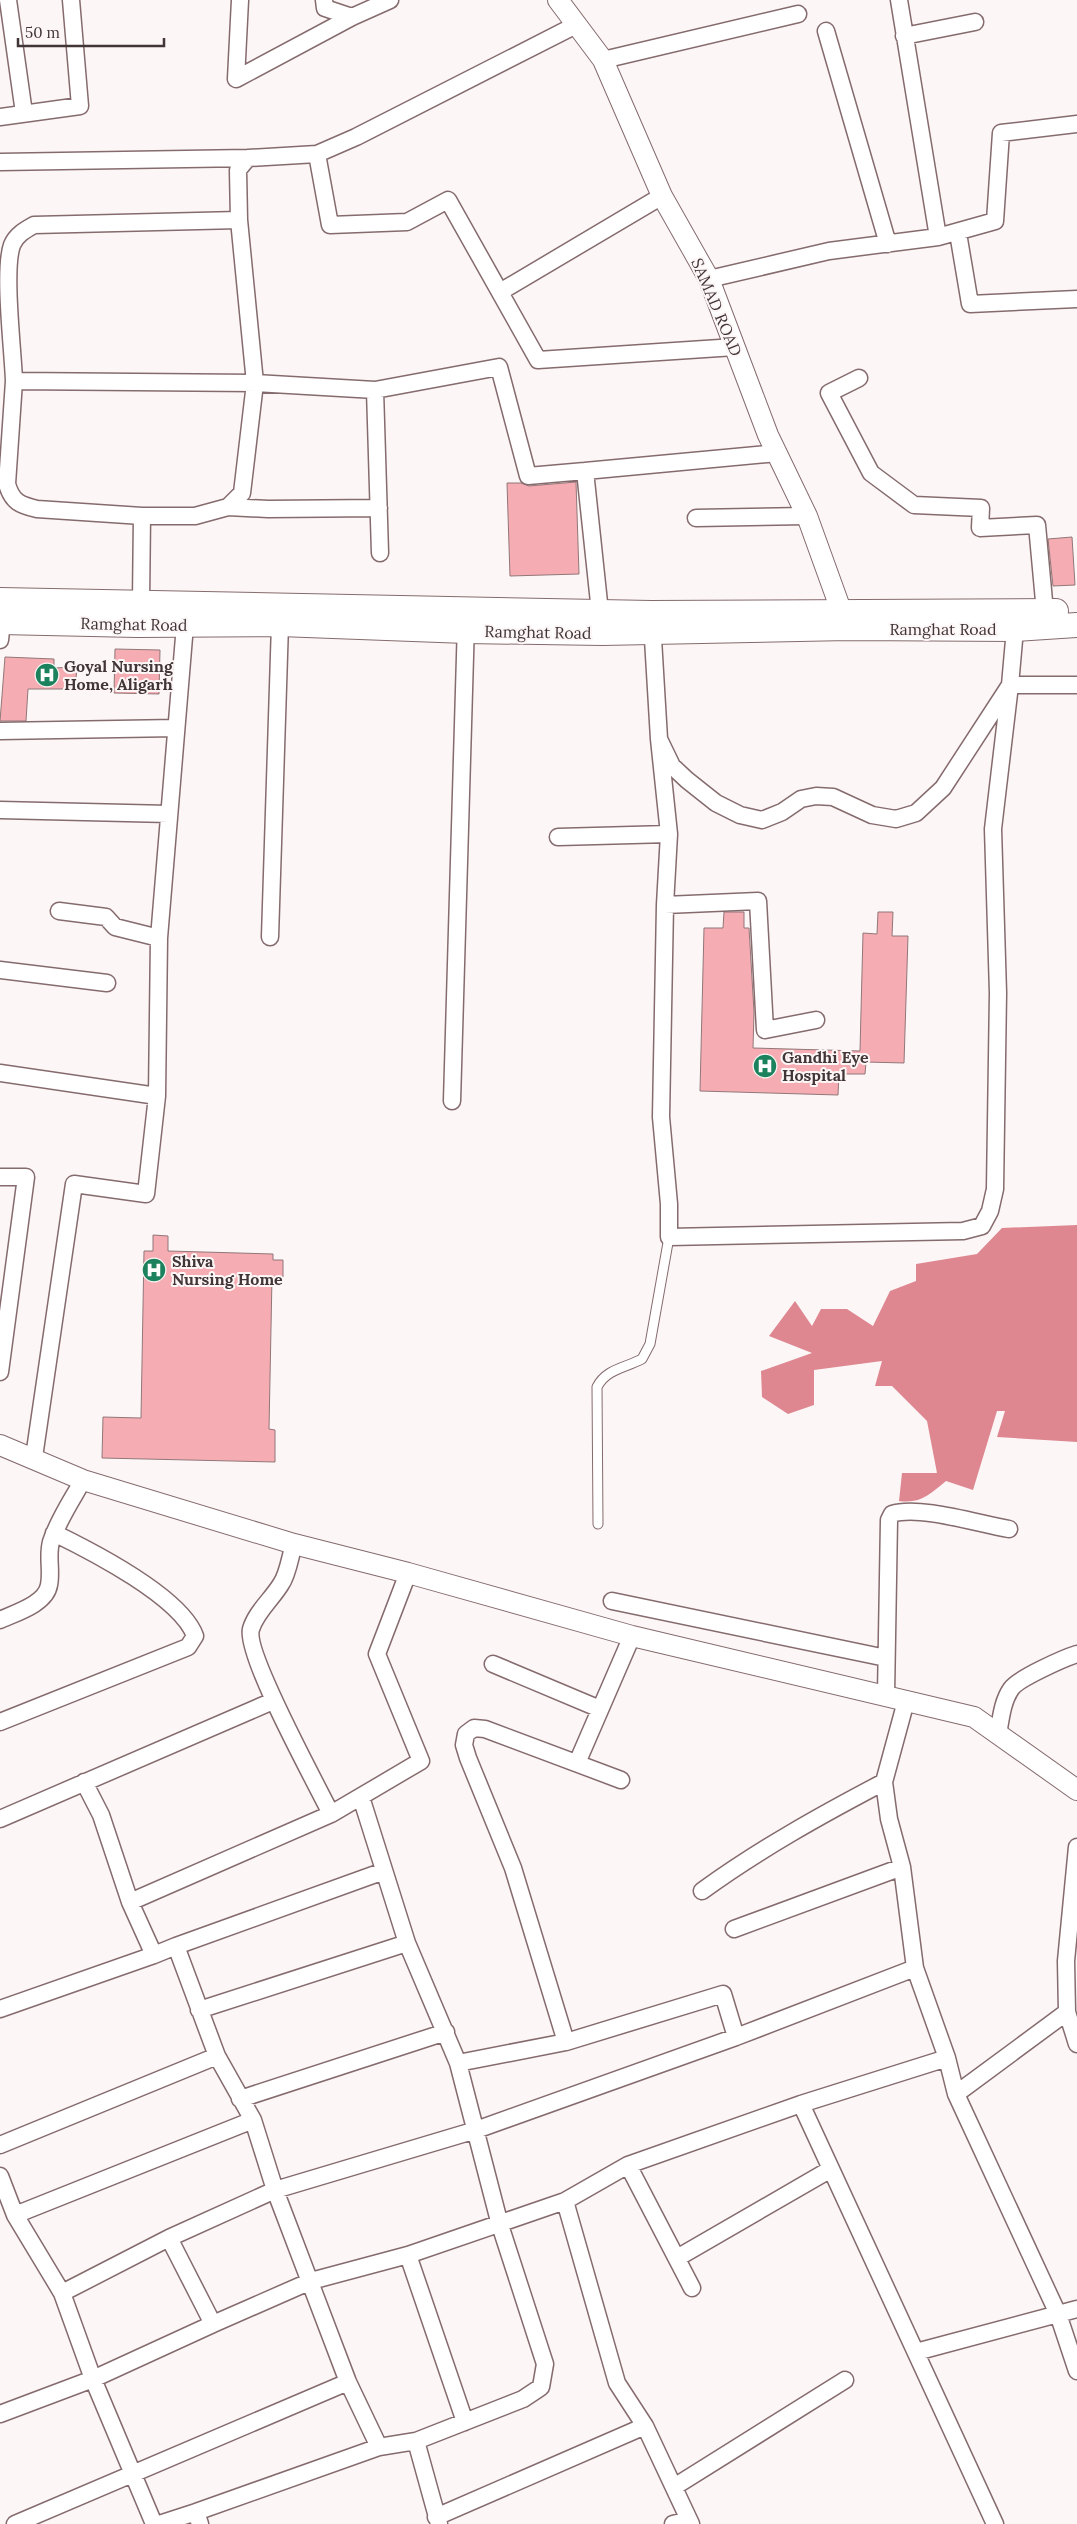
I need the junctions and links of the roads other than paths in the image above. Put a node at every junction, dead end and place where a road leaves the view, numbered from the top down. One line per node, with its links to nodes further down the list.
1 (8, 0): 15 (street)
2 (71, 0): 15 (street)
3 (240, 0): 9 (street)
4 (324, 0): 9 (street)
5 (390, 0): 9 (street)
6 (558, 0): 11 (street, SAMAD ROAD)
7 (899, 0): 13 (street)
8 (798, 14): 14 (street)
9 (352, 16)
10 (975, 22): 13 (street)
11 (576, 25): 14 (street, SAMAD ROAD); 18 (street)
12 (826, 31): 25 (street)
13 (904, 36): 24 (street)
14 (603, 60): 21 (street, SAMAD ROAD)
15 (24, 113): 16 (street)
16 (0, 117)
17 (1077, 124): 23 (street)
18 (317, 154): 19 (street); 27 (street)
19 (248, 158): 20 (street); 22 (street)
20 (0, 162)
21 (662, 196): 26 (street, SAMAD ROAD); 27 (street)
22 (239, 220): 31 (street); 32 (street)
23 (958, 233): 24 (street); 28 (street)
24 (938, 238): 25 (street)
25 (888, 244): 26 (street)
26 (709, 279): 29 (street, SAMAD ROAD)
27 (500, 292): 29 (street)
28 (1077, 299)
29 (735, 347): 34 (street, SAMAD ROAD)
30 (859, 378): 45 (street)
31 (14, 381): 32 (street); 38 (street)
32 (255, 383): 33 (street); 36 (street)
33 (375, 390): 35 (street); 37 (street)
34 (778, 453): 35 (street); 39 (street, SAMAD ROAD)
35 (585, 472): 44 (street)
36 (228, 507): 37 (street); 38 (street)
37 (379, 508): 41 (street)
38 (142, 516): 42 (street)
39 (807, 516): 40 (street); 47 (street, SAMAD ROAD)
40 (696, 518)
41 (380, 553)
42 (141, 601): 46 (main road, Ramghat Road); 49 (main road, Ramghat Road)
43 (1077, 610): 45 (main road, Ramghat Road)
44 (600, 612): 49 (main road, Ramghat Road); 50 (main road, Ramghat Road)
45 (1045, 612): 48 (main road, Ramghat Road)
46 (1, 617): 52 (main road, Ramghat Road)
47 (845, 620): 48 (main road, Ramghat Road); 50 (main road, Ramghat Road)
48 (1015, 620): 53 (main road, Ramghat Road); 54 (street)
49 (466, 621): 50 (main road, Ramghat Road); 51 (main road, Ramghat Road); 72 (street)
50 (652, 622): 58 (street)
51 (280, 624): 52 (main road, Ramghat Road); 65 (street)
52 (185, 625): 56 (street)
53 (1077, 625)
54 (1010, 685): 55 (street); 58 (street); 74 (street)
55 (1077, 685)
56 (176, 728): 57 (street); 60 (street)
57 (0, 731)
58 (659, 739): 61 (street)
59 (0, 810): 60 (street)
60 (169, 814): 66 (street)
61 (669, 834): 62 (street); 63 (street)
62 (558, 837)
63 (665, 905): 69 (street); 74 (street)
64 (59, 911): 66 (street)
65 (270, 937)
66 (159, 938): 71 (street)
67 (0, 970): 68 (street)
68 (107, 983)
69 (816, 1020)
70 (0, 1074): 71 (street)
71 (157, 1096): 77 (street)
72 (452, 1101)
73 (0, 1177): 75 (street)
74 (669, 1237): 79 (lane)
75 (0, 1372)
76 (0, 1445): 77 (street)
77 (34, 1458): 78 (street)
78 (83, 1480): 81 (street); 82 (street)
79 (598, 1524)
80 (1009, 1529): 88 (street)
81 (54, 1533): 85 (street); 94 (street)
82 (294, 1544): 83 (street); 91 (street)
83 (408, 1573): 86 (street); 101 (street)
84 (612, 1601): 88 (street)
85 (0, 1620)
86 (632, 1636): 90 (street); 93 (street)
87 (1077, 1654): 95 (street)
88 (886, 1658): 90 (street)
89 (493, 1664): 93 (street)
90 (886, 1695): 92 (street)
91 (273, 1701): 98 (street); 102 (street)
92 (906, 1701): 95 (street); 99 (street)
93 (600, 1709): 96 (street)
94 (0, 1722)
95 (998, 1734): 100 (street)
96 (577, 1763): 97 (street); 119 (street)
97 (621, 1780)
98 (84, 1782): 103 (street); 108 (street)
99 (884, 1782): 105 (street); 107 (street)
100 (1077, 1790)
101 (361, 1797): 102 (street); 106 (street)
102 (332, 1814): 108 (street)
103 (0, 1818)
104 (1077, 1847): 116 (street)
105 (902, 1867): 109 (street); 113 (street)
106 (384, 1871): 110 (street); 111 (street)
107 (702, 1891)
108 (130, 1902): 112 (street)
109 (734, 1929)
110 (407, 1943): 115 (street); 117 (street)
111 (176, 1946): 112 (street); 115 (street)
112 (154, 1955): 114 (street)
113 (915, 1968): 118 (street); 122 (street)
114 (0, 2009)
115 (199, 2010): 121 (street)
116 (1067, 2012): 120 (street); 124 (street)
117 (446, 2032): 123 (street); 125 (street)
118 (736, 2037): 119 (street); 128 (street)
119 (566, 2042): 123 (street)
120 (1077, 2044)
121 (218, 2056): 125 (street); 129 (street)
122 (947, 2058): 124 (street); 126 (street)
123 (458, 2063): 128 (street)
124 (956, 2094): 144 (street)
125 (240, 2099): 127 (street)
126 (801, 2104): 130 (street); 131 (street)
127 (253, 2120): 133 (street); 135 (street)
128 (476, 2130): 133 (street); 136 (street)
129 (0, 2145)
130 (628, 2164): 134 (street); 139 (street)
131 (831, 2169): 139 (street); 146 (street)
132 (0, 2176): 135 (street)
133 (275, 2190): 137 (street); 140 (street)
134 (564, 2201): 136 (street); 153 (street)
135 (15, 2215): 142 (street)
136 (500, 2225): 138 (street); 152 (street)
137 (169, 2238): 142 (street); 145 (street)
138 (408, 2255): 140 (street); 152 (street)
139 (677, 2258): 141 (street)
140 (310, 2281): 145 (street); 150 (street)
141 (692, 2288)
142 (62, 2293): 148 (street)
143 (1077, 2309): 144 (street)
144 (1058, 2314): 146 (street); 147 (street)
145 (213, 2324): 148 (street)
146 (916, 2352): 165 (street)
147 (1077, 2371)
148 (93, 2379): 151 (street); 156 (street)
149 (845, 2380): 157 (street)
150 (348, 2382): 155 (street); 156 (street)
151 (0, 2414)
152 (465, 2422): 154 (street)
153 (645, 2426): 157 (street); 159 (street)
154 (416, 2442): 155 (street); 159 (street)
155 (379, 2447): 158 (street)
156 (134, 2475): 161 (street); 162 (street)
157 (674, 2488): 160 (street)
158 (198, 2518): 163 (street)
159 (437, 2520)
160 (690, 2522): 164 (street)
161 (14, 2524)
162 (154, 2524)
163 (159, 2524)
164 (672, 2524)
165 (995, 2524)

